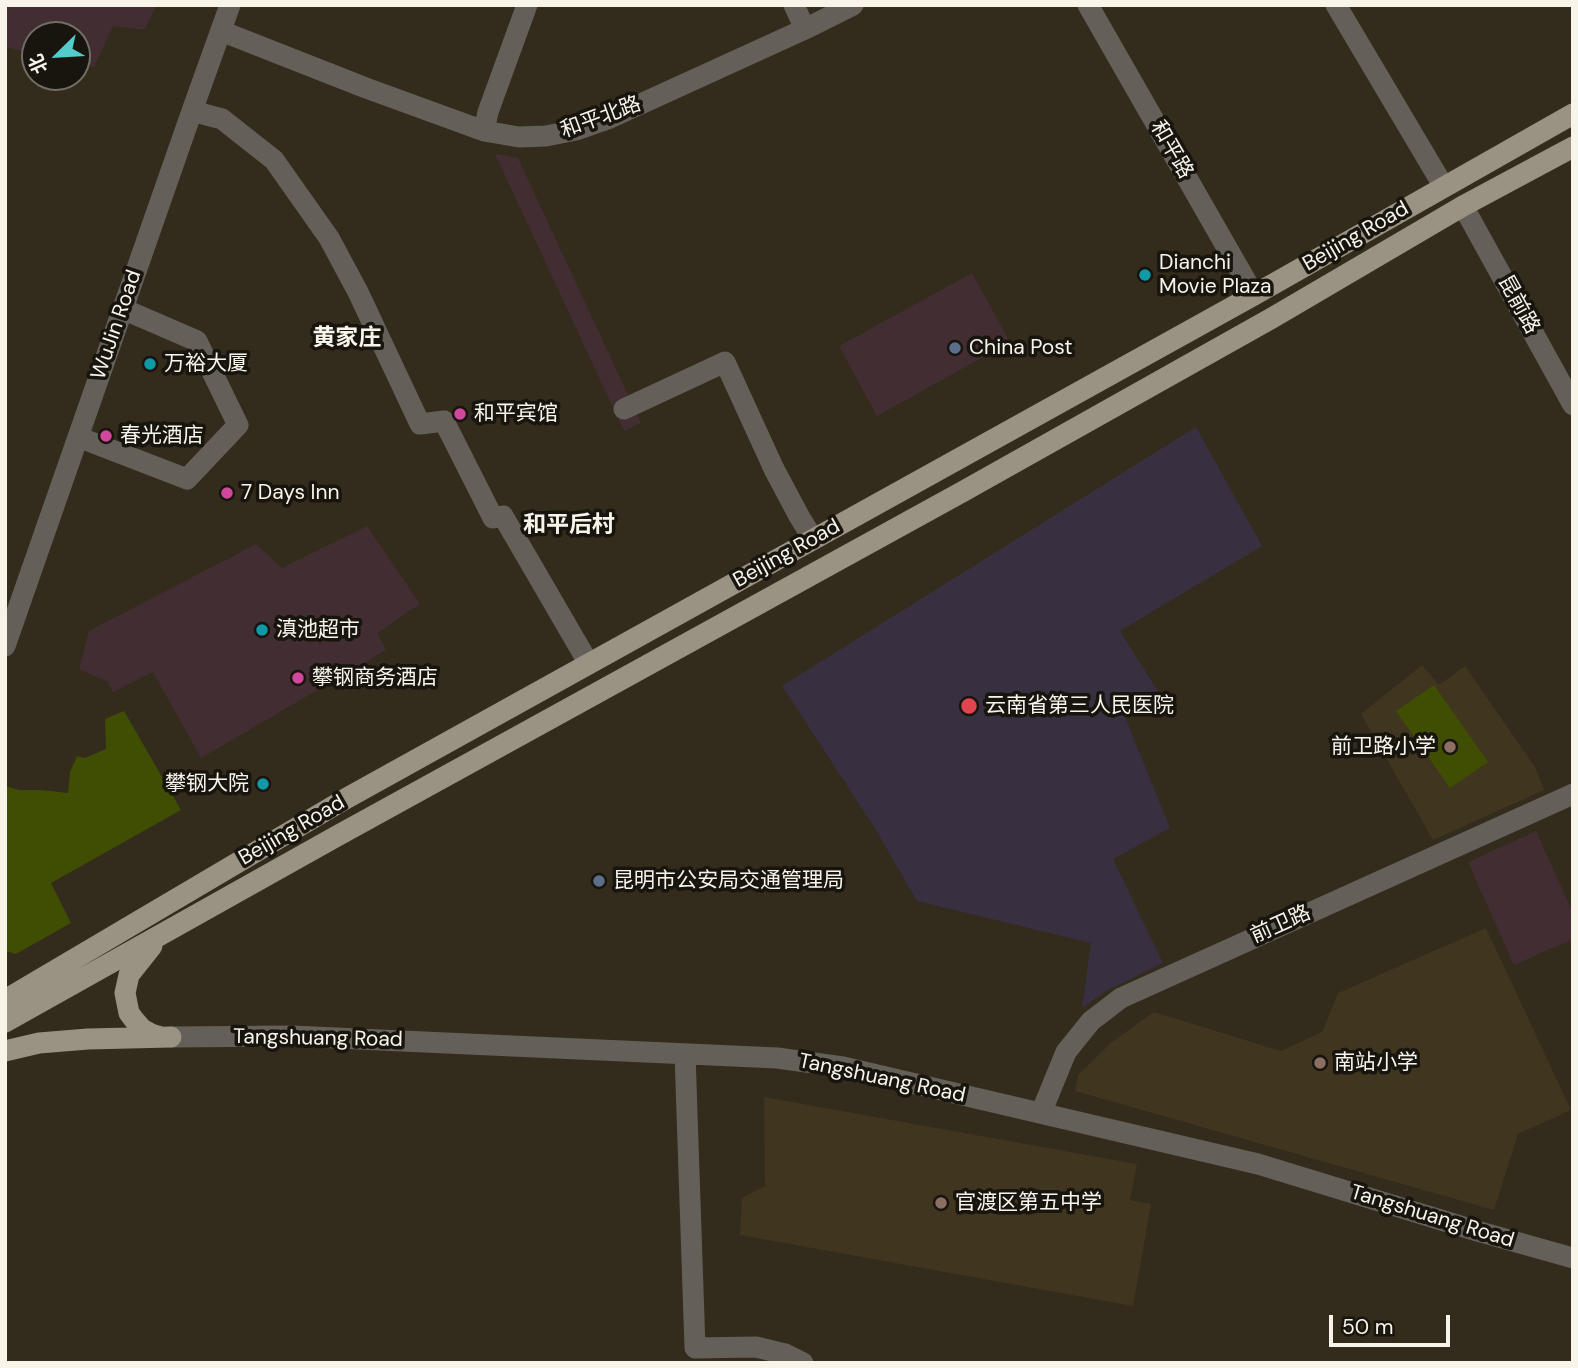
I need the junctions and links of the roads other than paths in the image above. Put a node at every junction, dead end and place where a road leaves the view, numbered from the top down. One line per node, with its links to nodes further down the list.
1 (230, 5): 8 (street, WuJin Road)
2 (527, 5): 11 (street)
3 (794, 5): 7 (street)
4 (853, 5): 7 (street, 和平北路)
5 (1088, 5): 15 (street, 和平路)
6 (1336, 5): 13 (street)
7 (805, 29): 11 (street, 和平北路)
8 (221, 31): 9 (street, WuJin Road); 11 (street, 和平北路)
9 (191, 111): 16 (street, WuJin Road); 22 (street)
10 (1573, 114): 13 (main road, Beijing Road)
11 (484, 131)
12 (1573, 147): 14 (main road, Beijing Road)
13 (1444, 187): 15 (main road, Beijing Road)
14 (1463, 206): 17 (street, 昆前路); 24 (main road, Beijing Road)
15 (1254, 295): 20 (main road, Beijing Road)
16 (123, 309): 19 (street, WuJin Road); 19 (street)
17 (1573, 405)
18 (624, 409): 20 (street)
19 (78, 437): 21 (street, WuJin Road)
20 (813, 539): 22 (main road, Beijing Road)
21 (5, 646)
22 (589, 664): 25 (main road, Beijing Road)
23 (1573, 794): 30 (street, 前卫路)
24 (166, 933): 26 (main road, Beijing Road); 27 (main road)
25 (5, 1000)
26 (5, 1022)
27 (171, 1037): 28 (main road); 29 (street, Tangshuang Road)
28 (5, 1051)
29 (685, 1054): 30 (street, Tangshuang Road); 32 (street)
30 (1041, 1113): 31 (street, Tangshuang Road)
31 (1573, 1258)
32 (803, 1363)

